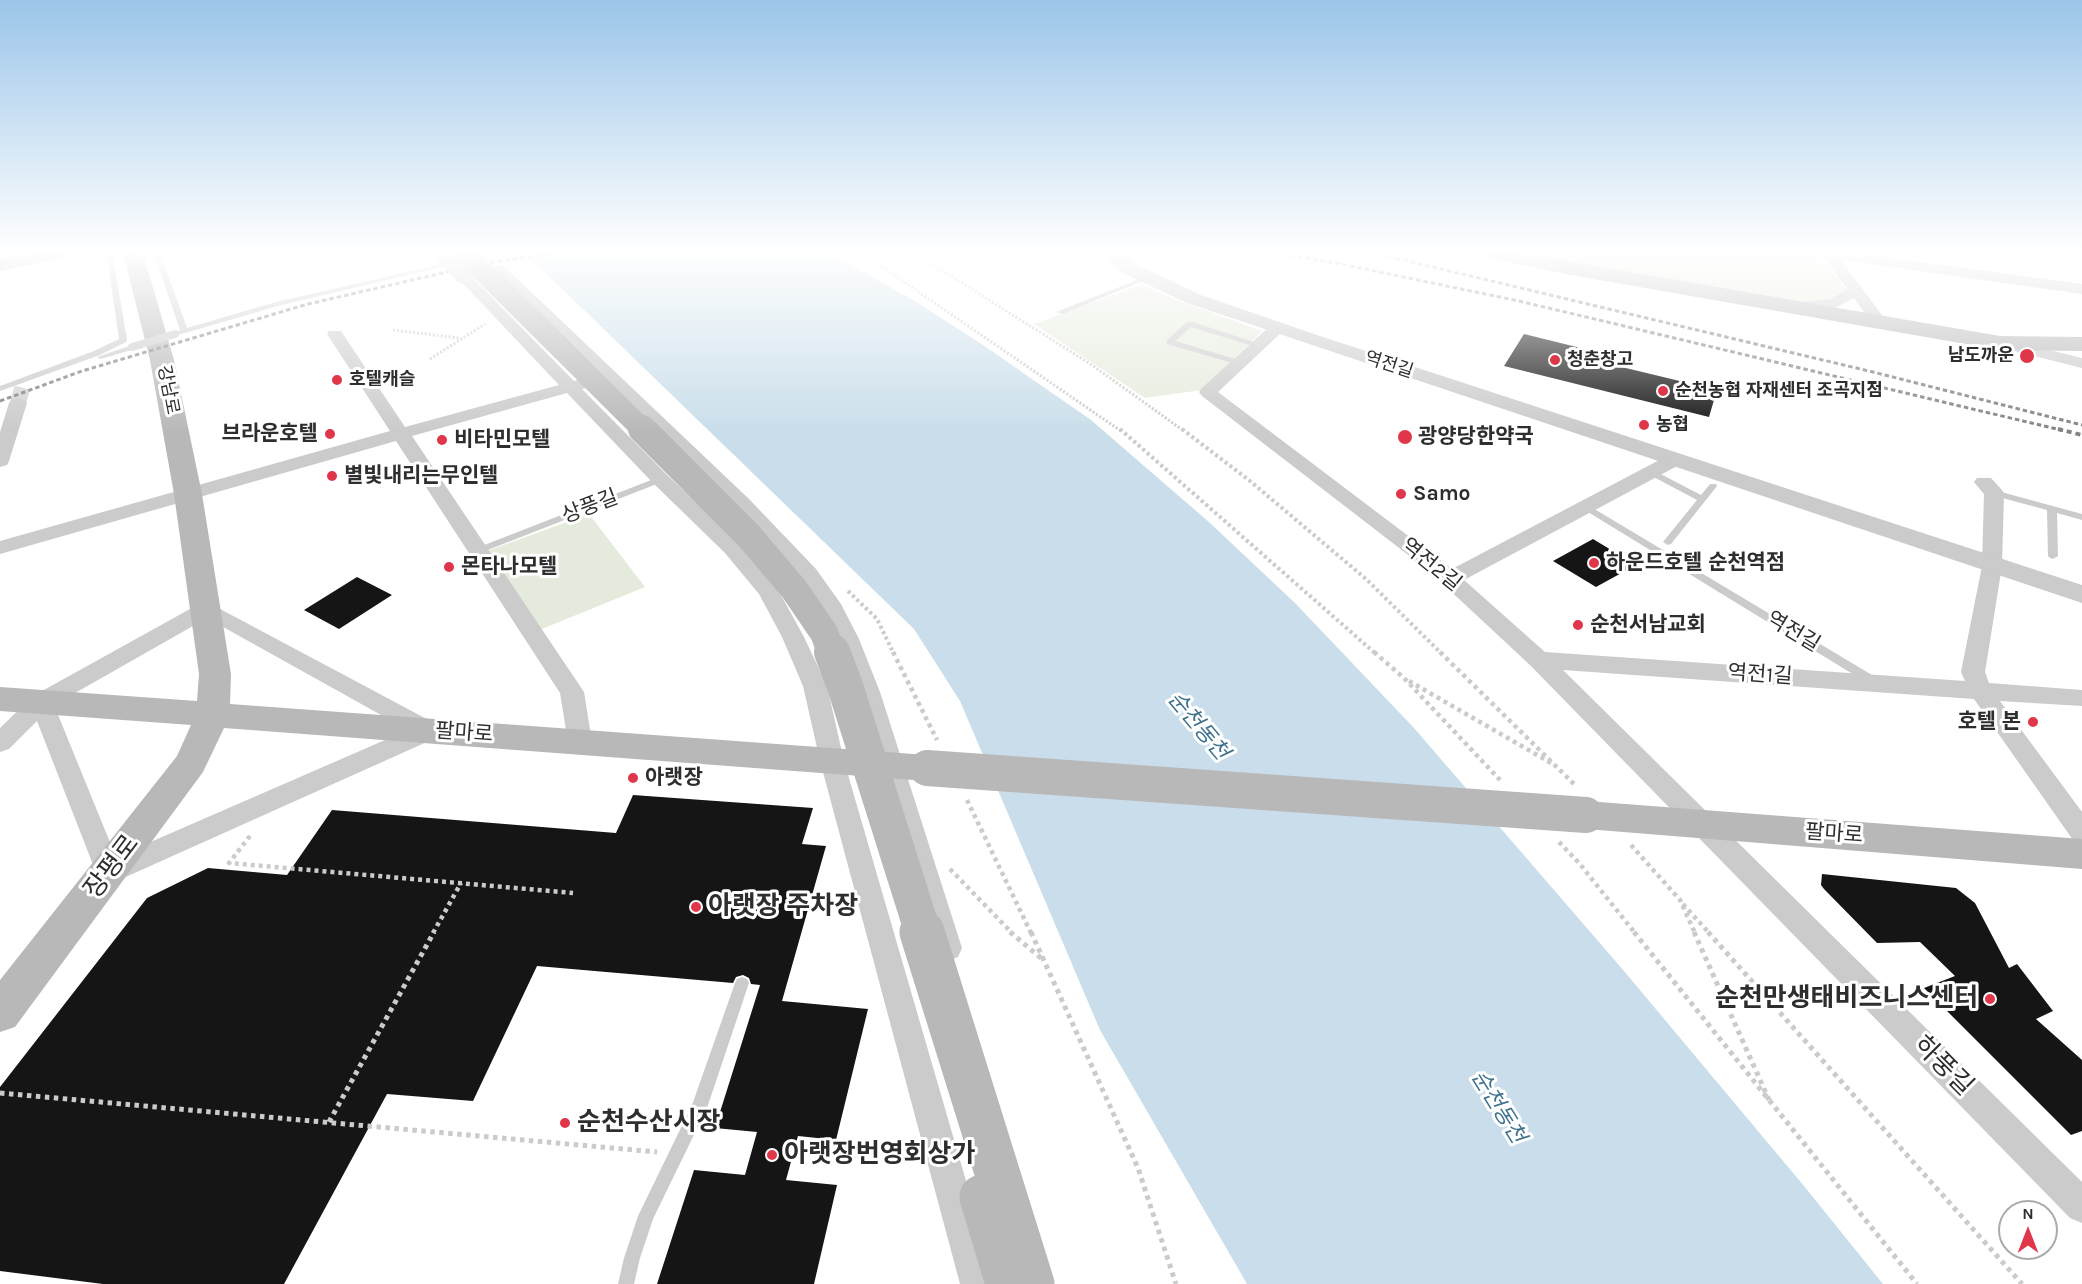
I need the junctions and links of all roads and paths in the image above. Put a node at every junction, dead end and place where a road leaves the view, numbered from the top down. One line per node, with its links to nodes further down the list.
1 (119, 313): 24 (lane)
2 (149, 313): 40 (main road, 강남로)
3 (177, 313): 18 (lane)
4 (245, 313): 18 (lane)
5 (500, 313): 14 (street)
6 (510, 313): 89 (main road, bridge)
7 (512, 313): 90 (main road, bridge)
8 (544, 313): 28 (street)
9 (950, 313): 54 (path)
10 (1009, 313): 66 (path)
11 (1234, 313): 16 (street, 역전길)
12 (1827, 313): 15 (main road)
13 (1872, 313): 15 (street)
14 (503, 316): 20 (path); 29 (street)
15 (1879, 322): 21 (main road)
16 (1277, 328): 23 (street, 역전2길); 33 (street, 역전길)
17 (393, 330): 20 (path)
18 (183, 331): 24 (lane, bridge)
19 (335, 334): 32 (street)
20 (460, 339): 25 (path)
21 (2000, 343): 22 (main road); 27 (street)
22 (2082, 344)
23 (1259, 345): 26 (street, 역전2길); 26 (lane)
24 (97, 353): 31 (lane)
25 (430, 359)
26 (1239, 363): 50 (street, 역전2길)
27 (2082, 363)
28 (610, 376): 29 (street); 35 (street)
29 (573, 387): 32 (street); 37 (street)
30 (0, 389): 31 (lane)
31 (22, 390): 34 (street)
32 (399, 434): 40 (street); 47 (street)
33 (1674, 460): 36 (street); 49 (street, 역전길)
34 (0, 461)
35 (705, 468): 37 (lane, 상풍길); 65 (street)
36 (1651, 472): 41 (lane); 42 (street)
37 (660, 479): 47 (lane, 상풍길); 64 (street)
38 (1713, 486): 41 (lane)
39 (1989, 487): 43 (lane); 49 (street)
40 (188, 494): 46 (street); 52 (main road, 강남로)
41 (1703, 499): 45 (lane)
42 (1586, 507): 50 (street); 55 (lane, 역전길)
43 (2052, 508): 44 (lane); 48 (lane)
44 (2082, 517)
45 (1668, 542)
46 (0, 548)
47 (477, 551): 62 (street)
48 (2053, 556)
49 (1992, 566): 51 (street, 역전길); 56 (street)
50 (1450, 579): 53 (street, 역전2길)
51 (2082, 594)
52 (207, 609): 59 (street); 60 (main road, 강남로); 61 (street)
53 (1539, 660): 55 (street, 역전1길); 69 (street, 역전2길)
54 (1404, 678): 66 (path); 67 (path)
55 (1876, 682): 56 (street, 역전1길)
56 (1980, 690): 57 (street, 역전1길); 71 (street)
57 (2082, 698)
58 (0, 699): 59 (main road, 팔마로)
59 (41, 702): 60 (main road, 팔마로); 63 (street); 75 (street)
60 (213, 715): 61 (main road, 팔마로); 75 (main road, 장평로)
61 (429, 731): 62 (main road, 팔마로); 75 (street)
62 (580, 742): 64 (main road, 팔마로)
63 (0, 743)
64 (832, 761): 65 (main road, 팔마로); 88 (street)
65 (891, 765): 68 (main road, 팔마로, bridge); 91 (street)
66 (1557, 767): 68 (path)
67 (1508, 789)
68 (1595, 816): 69 (main road, 팔마로); 78 (path)
69 (1703, 824): 73 (main road, 팔마로); 86 (street, 하풍길)
70 (255, 829): 76 (path)
71 (2082, 832)
72 (1556, 838): 83 (path)
73 (2082, 854)
74 (944, 863): 79 (path)
75 (109, 872): 81 (main road, 장평로)
76 (461, 883): 77 (path); 84 (path)
77 (573, 893)
78 (1680, 900): 83 (path); 93 (path)
79 (1044, 960)
80 (742, 983): 85 (lane)
81 (0, 1013)
82 (0, 1093): 84 (path)
83 (1772, 1106): 92 (path)
84 (329, 1122): 85 (path)
85 (679, 1154): 87 (lane)
86 (2077, 1194)
87 (626, 1284)
88 (978, 1284)
89 (1008, 1284)
90 (1032, 1284)
91 (1054, 1284)
92 (1917, 1284)
93 (2022, 1284)

